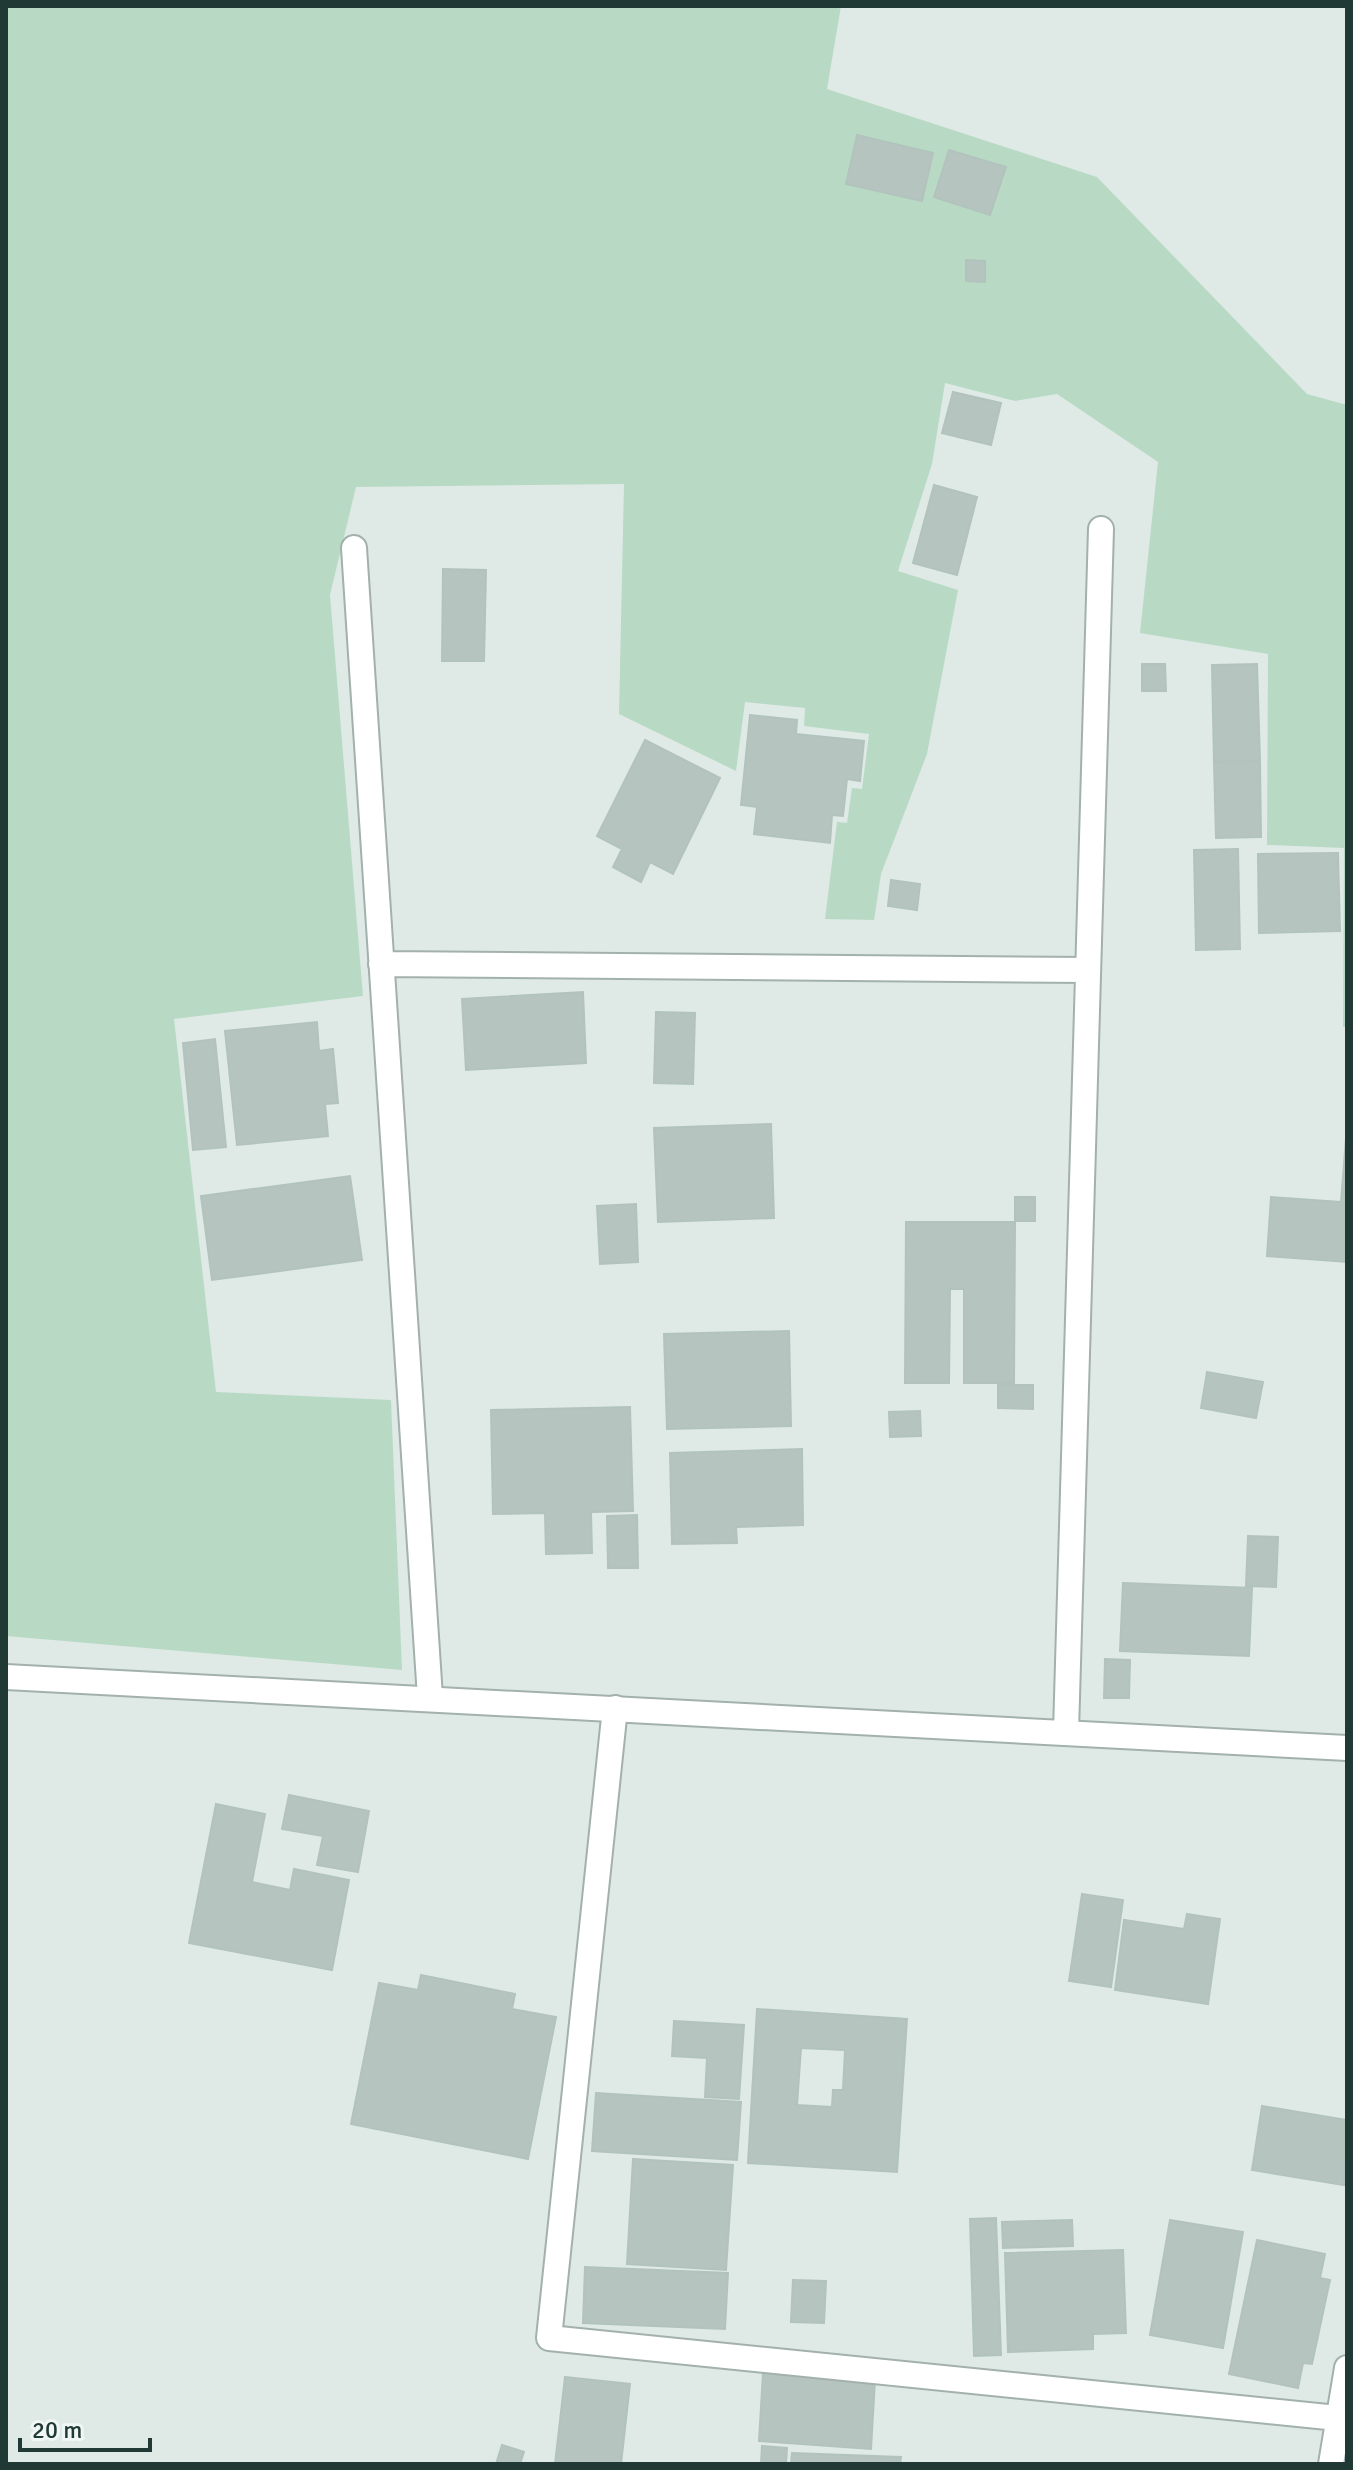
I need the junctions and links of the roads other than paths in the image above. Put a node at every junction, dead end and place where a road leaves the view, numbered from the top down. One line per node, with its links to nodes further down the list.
1 (1101, 529): 4 (street)
2 (354, 548): 3 (street)
3 (381, 964): 4 (street); 6 (street)
4 (1088, 970): 8 (street)
5 (6, 1677): 6 (street)
6 (430, 1697): 7 (street)
7 (615, 1708): 8 (street); 11 (street)
8 (1066, 1732): 9 (street)
9 (1347, 1748)
10 (1347, 2368): 11 (street)
11 (1343, 2418): 12 (street)
12 (1331, 2464)

